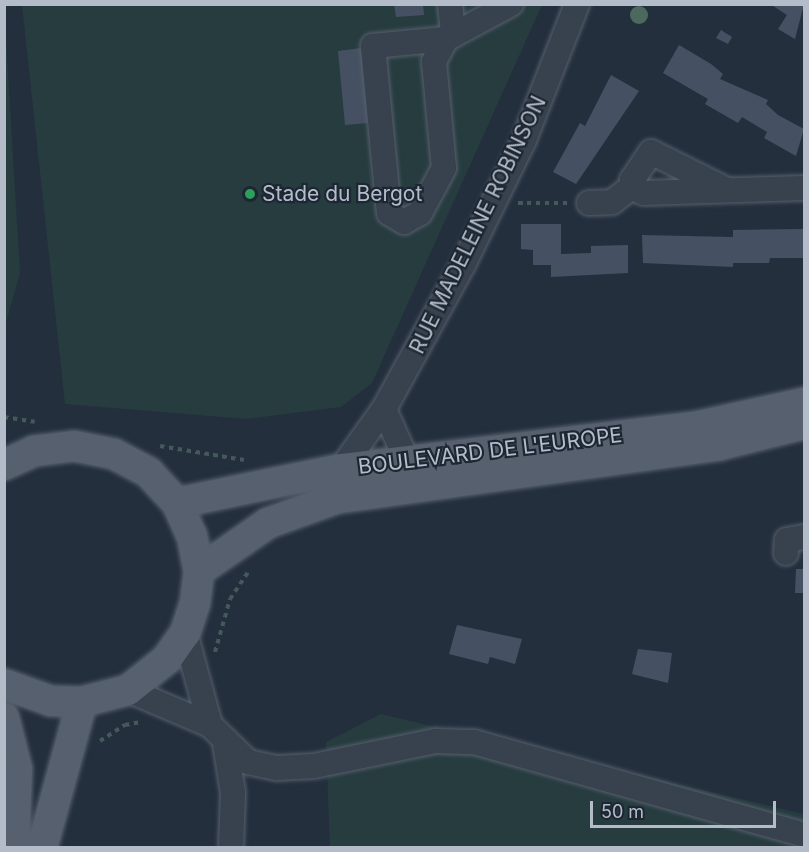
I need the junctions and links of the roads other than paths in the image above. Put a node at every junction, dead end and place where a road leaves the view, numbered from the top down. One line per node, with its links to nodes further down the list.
1 (450, 4): 4 (street)
2 (511, 4): 4 (street)
3 (577, 4): 10 (street, RUE MADELEINE ROBINSON)
4 (450, 37): 4 (street)
5 (632, 187): 7 (street); 7 (street); 8 (street)
6 (804, 188): 7 (street)
7 (727, 190)
8 (589, 203)
9 (804, 403): 12 (main road, BOULEVARD DE L'EUROPE)
10 (384, 409): 12 (street); 14 (street, RUE MADELEINE ROBINSON)
11 (804, 424): 18 (main road, BOULEVARD DE L'EUROPE)
12 (407, 461): 14 (main road, BOULEVARD DE L'EUROPE)
13 (4, 465): 15 (main road)
14 (341, 469): 15 (main road, BOULEVARD DE L'EUROPE)
15 (177, 503): 18 (main road)
16 (804, 537): 17 (street)
17 (786, 553)
18 (199, 571): 19 (main road)
19 (185, 633): 21 (main road); 24 (street)
20 (4, 684): 22 (main road)
21 (128, 690): 22 (main road); 24 (street)
22 (82, 702): 28 (main road)
23 (4, 718): 27 (main road)
24 (210, 725): 25 (street)
25 (225, 743): 26 (street); 29 (street)
26 (804, 835)
27 (14, 848)
28 (42, 848)
29 (231, 848)

